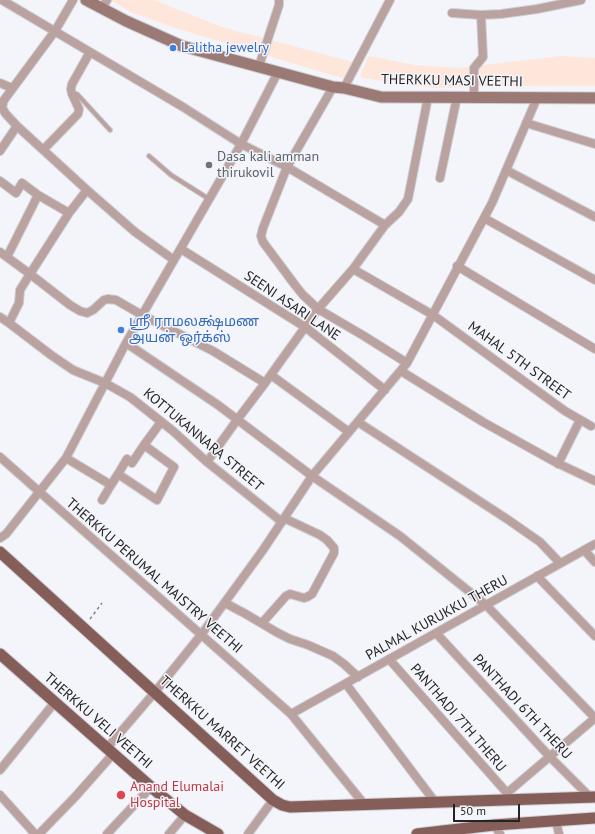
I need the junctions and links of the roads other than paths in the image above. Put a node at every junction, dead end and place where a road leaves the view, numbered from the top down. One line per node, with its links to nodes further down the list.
1 (2, 0): 10 (street)
2 (73, 0): 10 (street)
3 (86, 0): 7 (main road, THERKKU MASI VEETHI)
4 (279, 0): 12 (street)
5 (390, 0): 15 (street)
6 (581, 0): 9 (street)
7 (105, 4): 12 (main road, THERKKU MASI VEETHI)
8 (452, 13): 9 (street)
9 (481, 16): 20 (street)
10 (55, 31): 11 (street); 16 (street)
11 (90, 52): 17 (street); 26 (street)
12 (259, 66): 13 (main road, THERKKU MASI VEETHI)
13 (278, 72): 15 (main road, THERKKU MASI VEETHI); 26 (street)
14 (0, 83): 16 (street)
15 (338, 87): 18 (main road, THERKKU MASI VEETHI); 31 (street)
16 (12, 88): 24 (street)
17 (72, 94): 25 (lane); 28 (street)
18 (428, 97): 19 (main road, THERKKU MASI VEETHI); 41 (street)
19 (457, 98): 20 (main road, THERKKU MASI VEETHI); 33 (street)
20 (474, 98): 21 (main road, THERKKU MASI VEETHI)
21 (537, 98): 22 (main road, THERKKU MASI VEETHI); 23 (street)
22 (595, 98)
23 (526, 123): 27 (street); 32 (street)
24 (17, 126): 28 (street); 29 (street)
25 (110, 130)
26 (241, 144): 31 (street); 37 (street)
27 (595, 144)
28 (43, 150): 35 (street)
29 (0, 151)
30 (149, 156): 37 (lane)
31 (287, 167): 41 (street); 49 (street)
32 (506, 170): 39 (street); 40 (street)
33 (440, 178)
34 (0, 181): 36 (street)
35 (87, 190): 38 (street); 44 (street)
36 (38, 195): 38 (street); 43 (street)
37 (210, 199): 42 (street)
38 (69, 213): 47 (street)
39 (595, 217)
40 (484, 218): 45 (street); 48 (street)
41 (385, 225): 46 (street)
42 (181, 249): 44 (street); 54 (street, SEENI ASARI LANE)
43 (3, 255): 47 (street)
44 (174, 260): 50 (street)
45 (457, 266): 51 (street); 56 (street)
46 (353, 269): 49 (street); 51 (street, MAHAL 5TH STREET)
47 (30, 274): 50 (street); 53 (street)
48 (595, 280)
49 (318, 308): 54 (street); 57 (street)
50 (142, 315): 55 (street); 61 (street)
51 (433, 315): 57 (street); 64 (street, MAHAL 5TH STREET)
52 (0, 317): 53 (street, KOTTUKANNARA STREET)
53 (9, 323): 60 (street, KOTTUKANNARA STREET)
54 (305, 327): 59 (street); 62 (street, SEENI ASARI LANE)
55 (126, 343): 60 (street); 63 (street)
56 (595, 349)
57 (407, 363): 58 (street)
58 (401, 371): 62 (street); 73 (street)
59 (271, 374): 61 (street); 68 (street)
60 (105, 383): 65 (street, KOTTUKANNARA STREET); 71 (street)
61 (265, 383): 63 (street)
62 (385, 390): 66 (street)
63 (237, 420): 72 (street); 75 (street)
64 (580, 420): 67 (street, MAHAL 5TH STREET); 73 (street)
65 (161, 422): 69 (street); 72 (street, KOTTUKANNARA STREET)
66 (358, 422): 68 (street); 86 (street)
67 (594, 425)
68 (349, 432): 75 (street)
69 (144, 445): 74 (street); 74 (street)
70 (0, 457): 78 (street, THERKKU PERUMAL MAISTRY VEETHI)
71 (66, 458): 77 (street); 78 (street)
72 (208, 462): 80 (street, KOTTUKANNARA STREET)
73 (558, 464): 76 (street)
74 (118, 474): 77 (street)
75 (312, 476): 80 (street); 89 (street)
76 (595, 481)
77 (111, 485): 79 (street)
78 (38, 492): 81 (street); 92 (street, THERKKU PERUMAL MAISTRY VEETHI)
79 (102, 500)
80 (283, 520): 88 (street); 90 (street, KOTTUKANNARA STREET)
81 (3, 536): 83 (street)
82 (595, 544): 84 (street, PALMAL KURUKKU THERU)
83 (0, 550): 98 (main road, THERKKU MARRET VEETHI)
84 (584, 550): 85 (street); 86 (street, PALMAL KURUKKU THERU)
85 (595, 562)
86 (560, 563): 87 (street, PALMAL KURUKKU THERU)
87 (537, 576): 89 (street, PALMAL KURUKKU THERU); 93 (street)
88 (225, 603): 90 (street); 92 (street)
89 (486, 605): 91 (street, PALMAL KURUKKU THERU); 101 (street)
90 (262, 623): 96 (street)
91 (436, 633): 95 (street, PALMAL KURUKKU THERU); 103 (street, PANTHADI 6TH THERU)
92 (201, 635): 98 (street); 100 (street, THERKKU PERUMAL MAISTRY VEETHI)
93 (595, 636)
94 (0, 654): 99 (main road, THERKKU VELI VEETHI)
95 (389, 659): 96 (street, PALMAL KURUKKU THERU); 107 (street, PANTHADI 7TH THERU)
96 (358, 677): 97 (street, PALMAL KURUKKU THERU)
97 (346, 684): 100 (street, PALMAL KURUKKU THERU); 110 (street)
98 (155, 692): 102 (street); 109 (main road, THERKKU MARRET VEETHI)
99 (55, 702): 102 (main road, THERKKU VELI VEETHI); 104 (street)
100 (291, 714): 111 (street, THERKKU PERUMAL MAISTRY VEETHI)
101 (595, 718): 103 (street)
102 (110, 751): 105 (main road, THERKKU VELI VEETHI); 118 (street)
103 (550, 757): 107 (street); 108 (street, PANTHADI 6TH THERU)
104 (0, 770)
105 (151, 787): 112 (main road, THERKKU VELI VEETHI); 119 (street)
106 (0, 795): 117 (street)
107 (508, 796): 108 (main road, THERKKU MARRET VEETHI); 110 (main road, THERKKU MARRET VEETHI)
108 (592, 797)
109 (273, 800): 111 (main road, THERKKU MARRET VEETHI); 122 (street)
110 (435, 802): 111 (main road, THERKKU MARRET VEETHI)
111 (364, 804)
112 (185, 815): 120 (street); 121 (main road, THERKKU VELI VEETHI)
113 (595, 818): 114 (main road)
114 (556, 821): 115 (main road); 124 (street)
115 (497, 830): 116 (main road)
116 (443, 833): 123 (main road)
117 (35, 834)
118 (39, 834)
119 (107, 834)
120 (169, 834)
121 (218, 834)
122 (248, 834)
123 (417, 834)
124 (559, 834)

